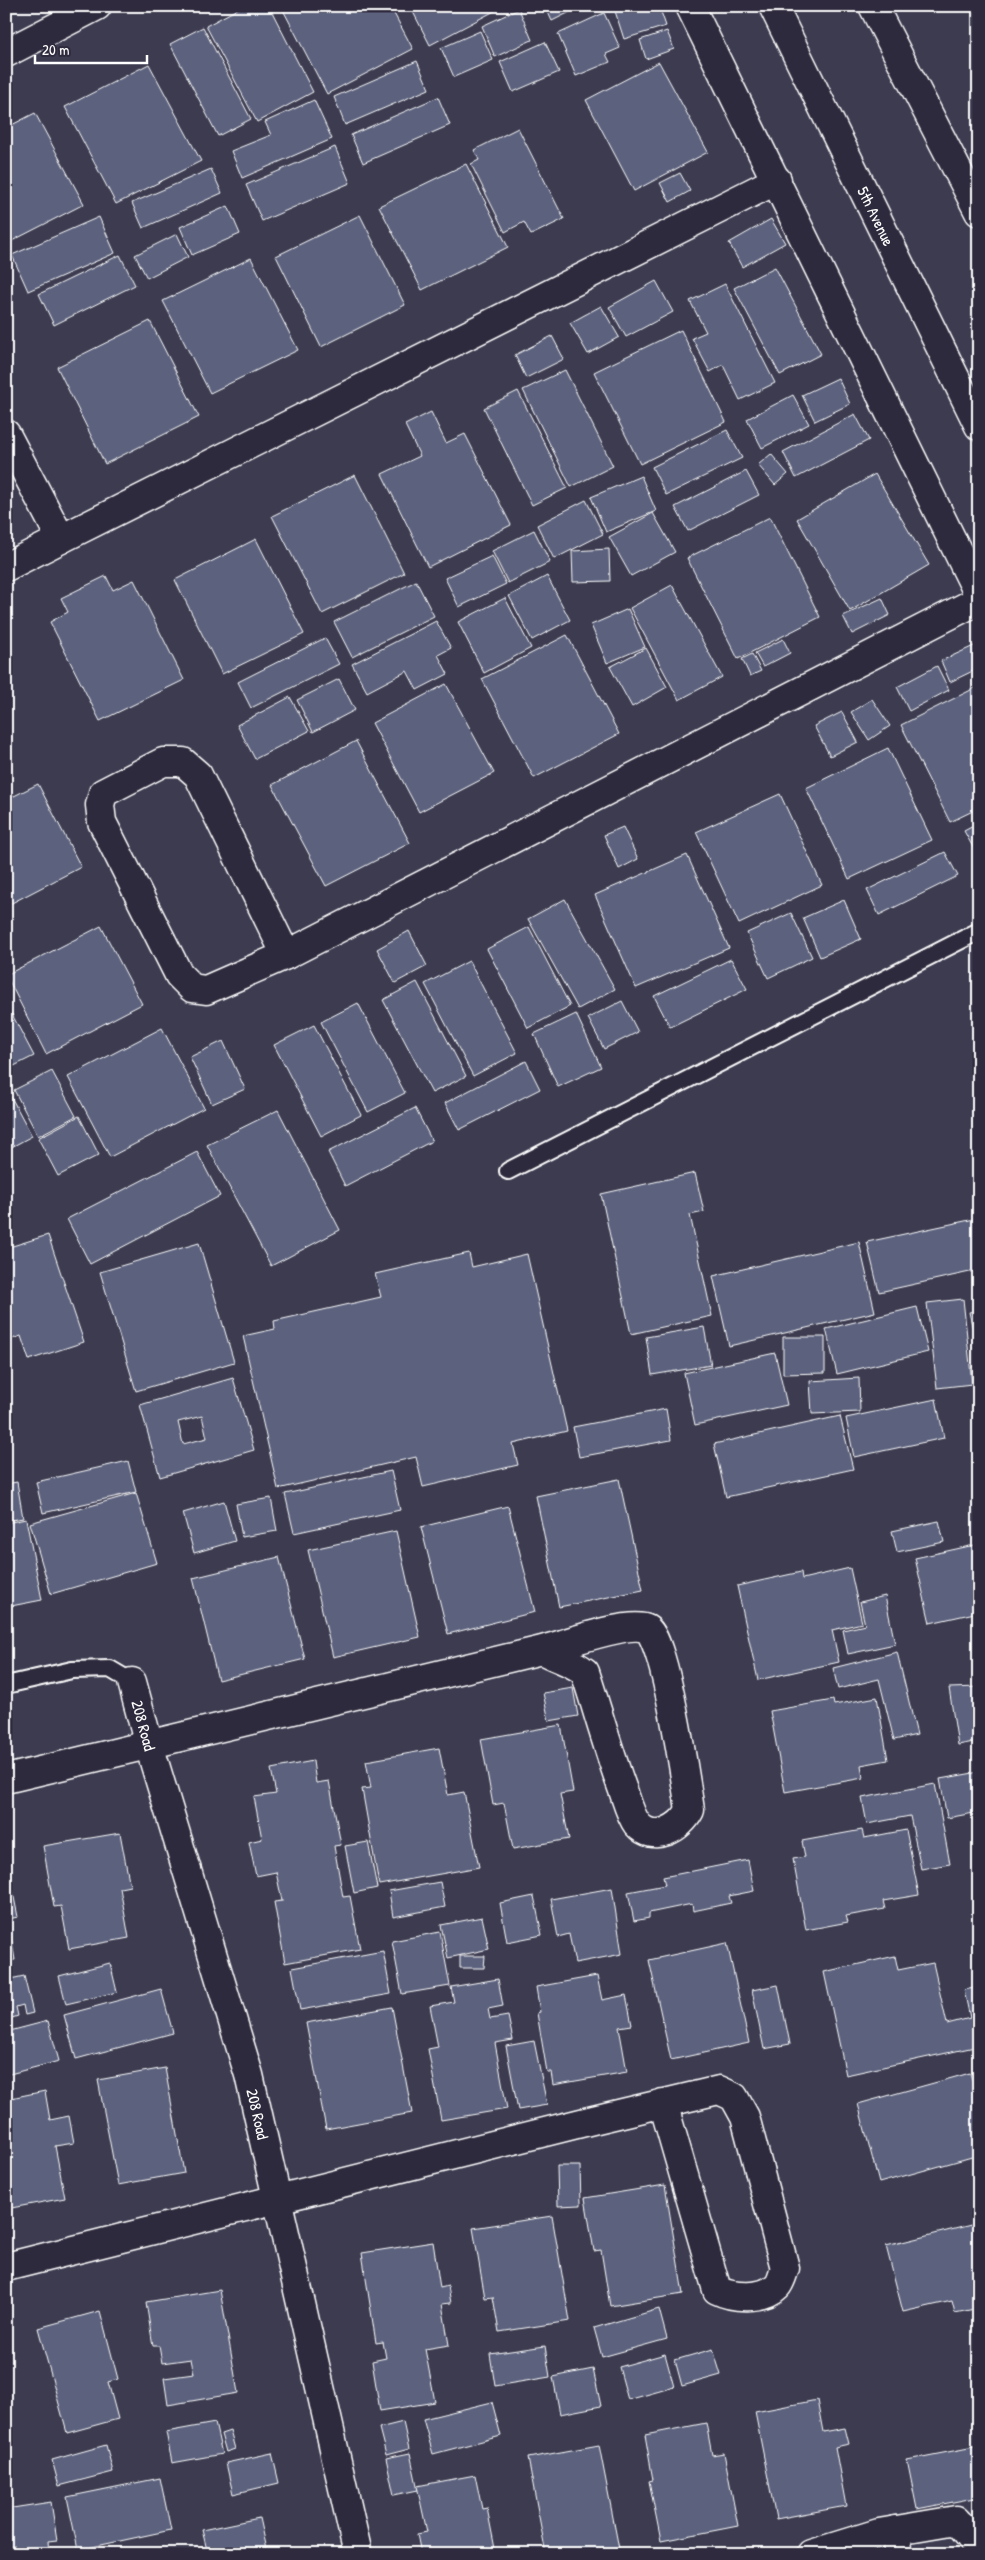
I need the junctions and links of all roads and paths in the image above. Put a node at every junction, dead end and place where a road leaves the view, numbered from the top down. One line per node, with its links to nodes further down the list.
1 (97, 6): 5 (street)
2 (690, 6): 6 (street)
3 (773, 6): 8 (street, 5th Avenue)
4 (873, 6): 7 (street)
5 (6, 53)
6 (777, 180): 10 (street); 12 (street)
7 (979, 212)
8 (979, 426)
9 (6, 434): 10 (street)
10 (61, 539): 11 (street)
11 (6, 567)
12 (979, 595)
13 (979, 600): 15 (street)
14 (979, 931): 16 (lane)
15 (286, 955): 15 (street)
16 (508, 1171)
17 (542, 1650): 17 (street); 20 (street)
18 (132, 1682): 19 (lane); 20 (street, 208 Road)
19 (6, 1685)
20 (148, 1745): 21 (street); 23 (street, 208 Road)
21 (6, 1779)
22 (663, 2103): 22 (street); 23 (street)
23 (277, 2200): 24 (street); 26 (street, 208 Road)
24 (6, 2267)
25 (897, 2542): 27 (street); 28 (street)
26 (358, 2554)
27 (811, 2554)
28 (978, 2554)

